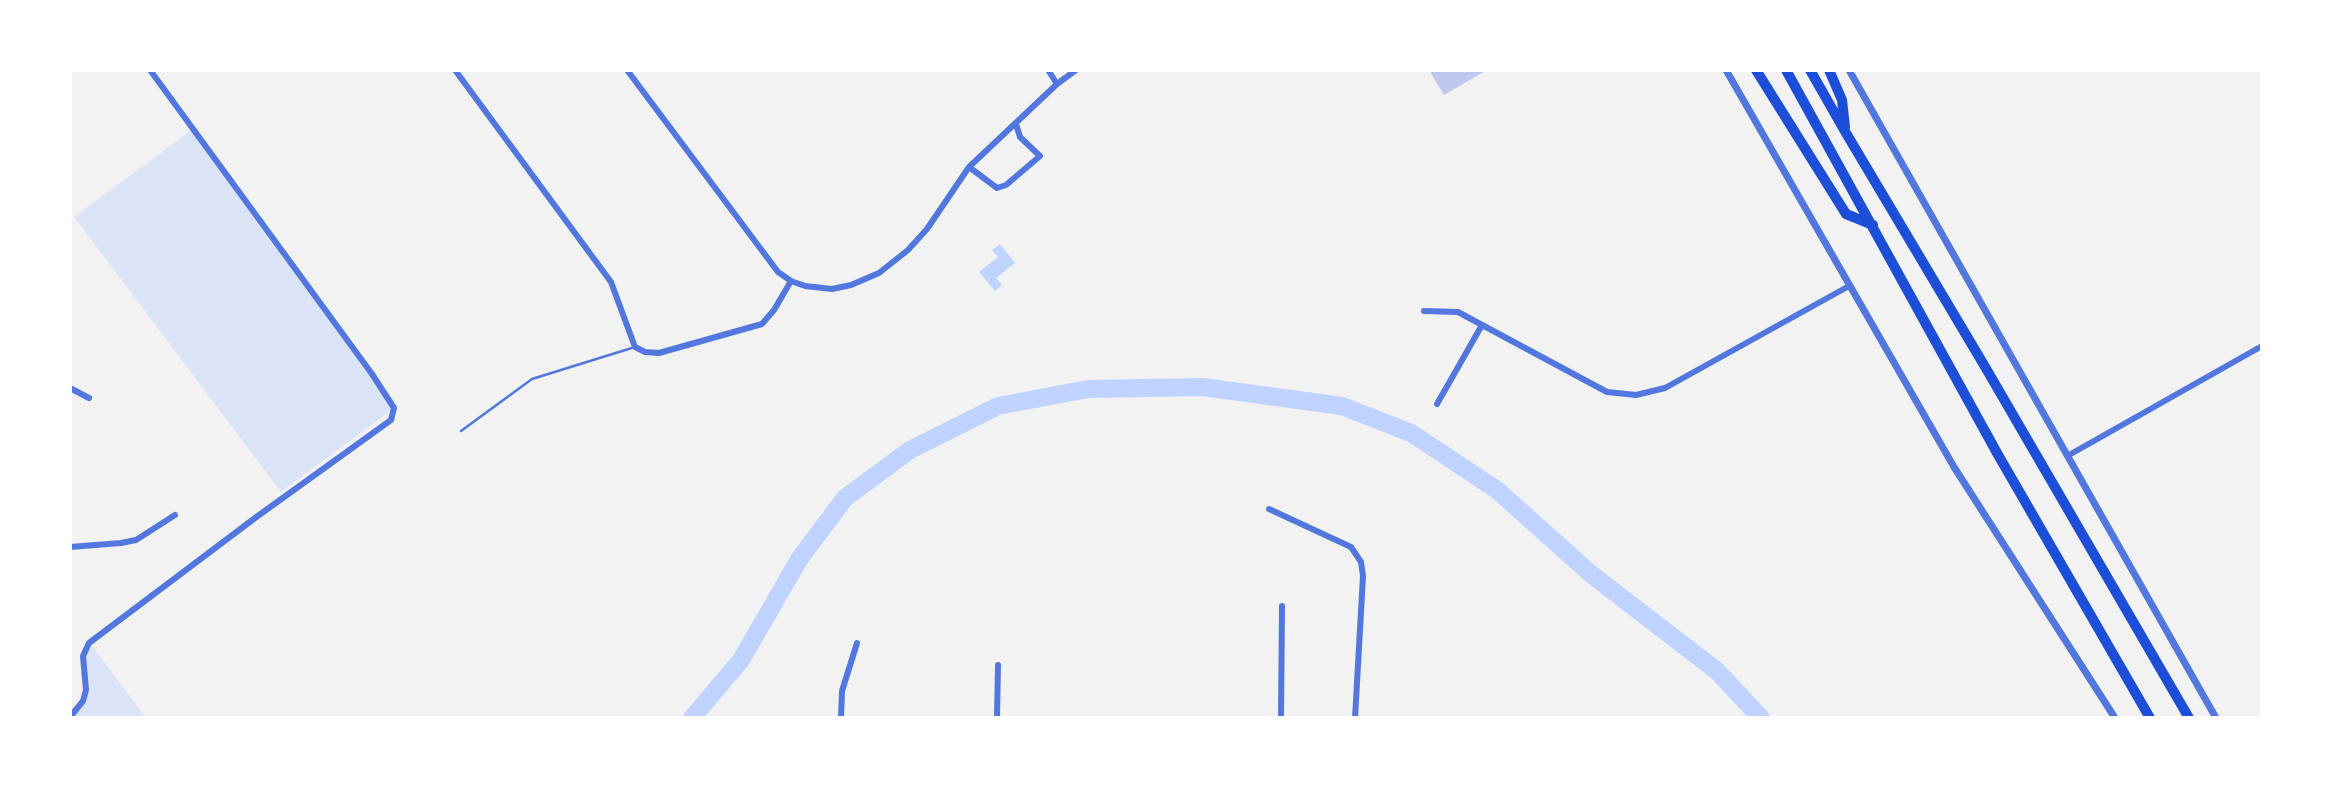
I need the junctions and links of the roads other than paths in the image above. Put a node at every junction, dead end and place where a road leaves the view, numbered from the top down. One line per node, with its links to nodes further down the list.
1 (150, 70): 34 (street)
2 (455, 70): 21 (street)
3 (627, 70): 17 (street)
4 (1048, 70): 12 (street)
5 (1076, 70): 12 (street)
6 (1726, 70): 18 (street)
7 (1756, 70): 16 (highway)
8 (1786, 70): 16 (highway)
9 (1810, 70): 14 (highway)
10 (1829, 70): 14 (highway)
11 (1849, 70): 27 (street)
12 (1057, 84): 13 (street)
13 (1016, 124): 15 (street); 15 (street)
14 (1846, 133): 41 (highway)
15 (969, 167): 17 (street)
16 (1873, 225): 40 (highway)
17 (792, 281): 21 (street)
18 (1849, 286): 20 (street); 39 (street)
19 (1424, 310): 20 (street)
20 (1482, 324): 25 (street)
21 (635, 346): 26 (lane)
22 (2262, 346): 27 (street)
23 (70, 388): 24 (street)
24 (89, 398)
25 (1437, 404)
26 (461, 431)
27 (2069, 455): 42 (street)
28 (1269, 509): 38 (street)
29 (175, 515): 30 (street)
30 (70, 547)
31 (1282, 606): 37 (street)
32 (857, 643): 35 (street)
33 (998, 665): 36 (street)
34 (70, 717)
35 (841, 718)
36 (997, 718)
37 (1281, 718)
38 (1355, 718)
39 (2115, 718)
40 (2150, 718)
41 (2189, 718)
42 (2216, 718)

